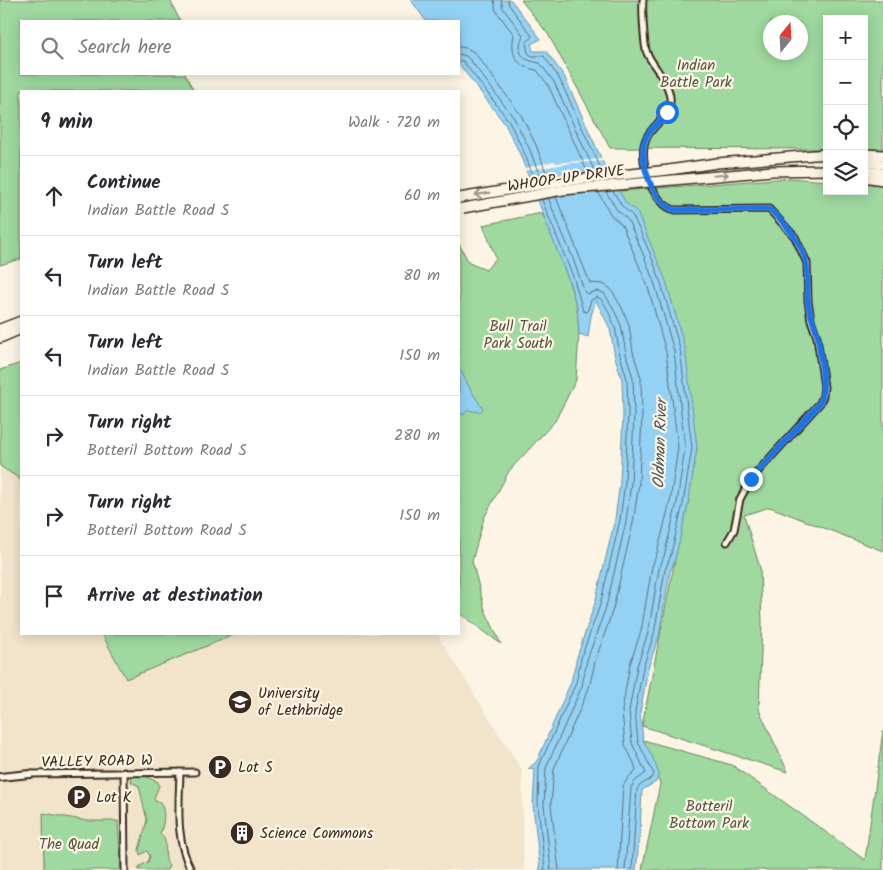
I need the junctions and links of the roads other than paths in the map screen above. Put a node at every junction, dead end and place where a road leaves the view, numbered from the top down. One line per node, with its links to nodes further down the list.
1 (643, 0): 20 (street)
2 (823, 154): 8 (highway)
3 (868, 154): 4 (highway)
4 (883, 155)
5 (823, 160): 8 (highway, WHOOP-UP DRIVE)
6 (868, 162): 7 (highway)
7 (883, 164)
8 (669, 170): 14 (highway, WHOOP-UP DRIVE, one-way to 14, bridge)
9 (823, 170): 15 (highway, WHOOP-UP DRIVE, one-way to 9, bridge)
10 (868, 172): 11 (highway)
11 (883, 173)
12 (868, 178): 13 (highway)
13 (883, 180)
14 (460, 198)
15 (461, 209)
16 (20, 321): 17 (highway)
17 (0, 329)
18 (20, 329): 19 (highway)
19 (0, 338)
20 (727, 542)
21 (124, 772): 22 (street, VALLEY ROAD W); 24 (street, VALLEY ROAD W); 26 (street)
22 (180, 772): 23 (street, VALLEY ROAD W); 27 (street)
23 (195, 772)
24 (30, 774): 25 (street, VALLEY ROAD W)
25 (0, 777)
26 (125, 870)
27 (191, 870)

